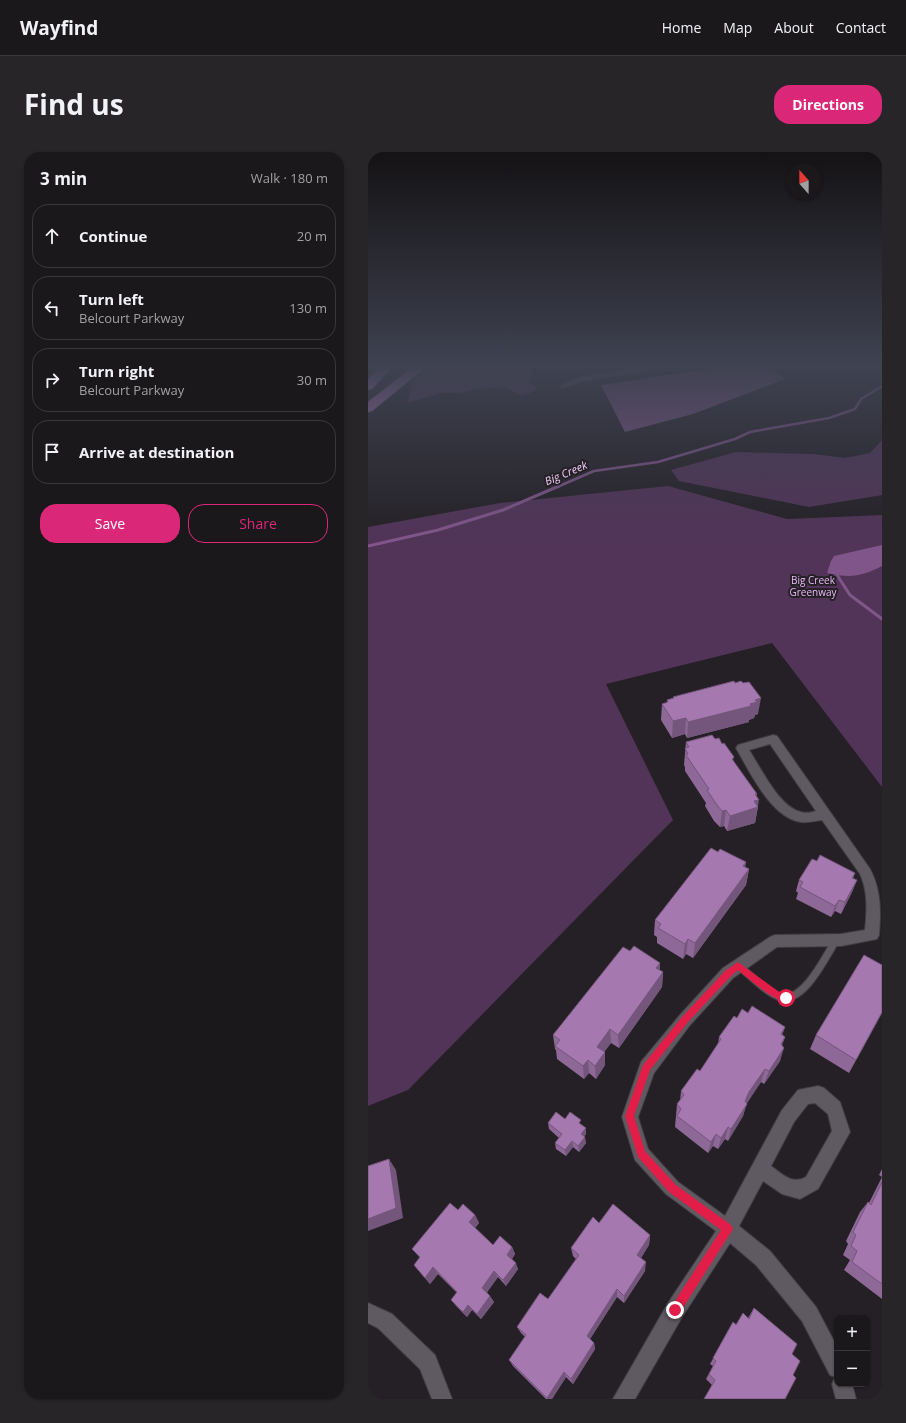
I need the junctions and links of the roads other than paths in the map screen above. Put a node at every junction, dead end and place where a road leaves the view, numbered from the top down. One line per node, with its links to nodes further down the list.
1 (824, 815): 1 (street); 2 (street)
2 (877, 939): 3 (street)
3 (836, 940): 4 (street); 4 (lane)
4 (738, 966): 6 (street)
5 (760, 1169): 5 (street); 6 (street)
6 (728, 1229): 8 (street); 11 (street)
7 (368, 1313): 10 (street)
8 (834, 1362)
9 (843, 1387): 12 (street)
10 (442, 1399)
11 (623, 1399)
12 (846, 1399)

